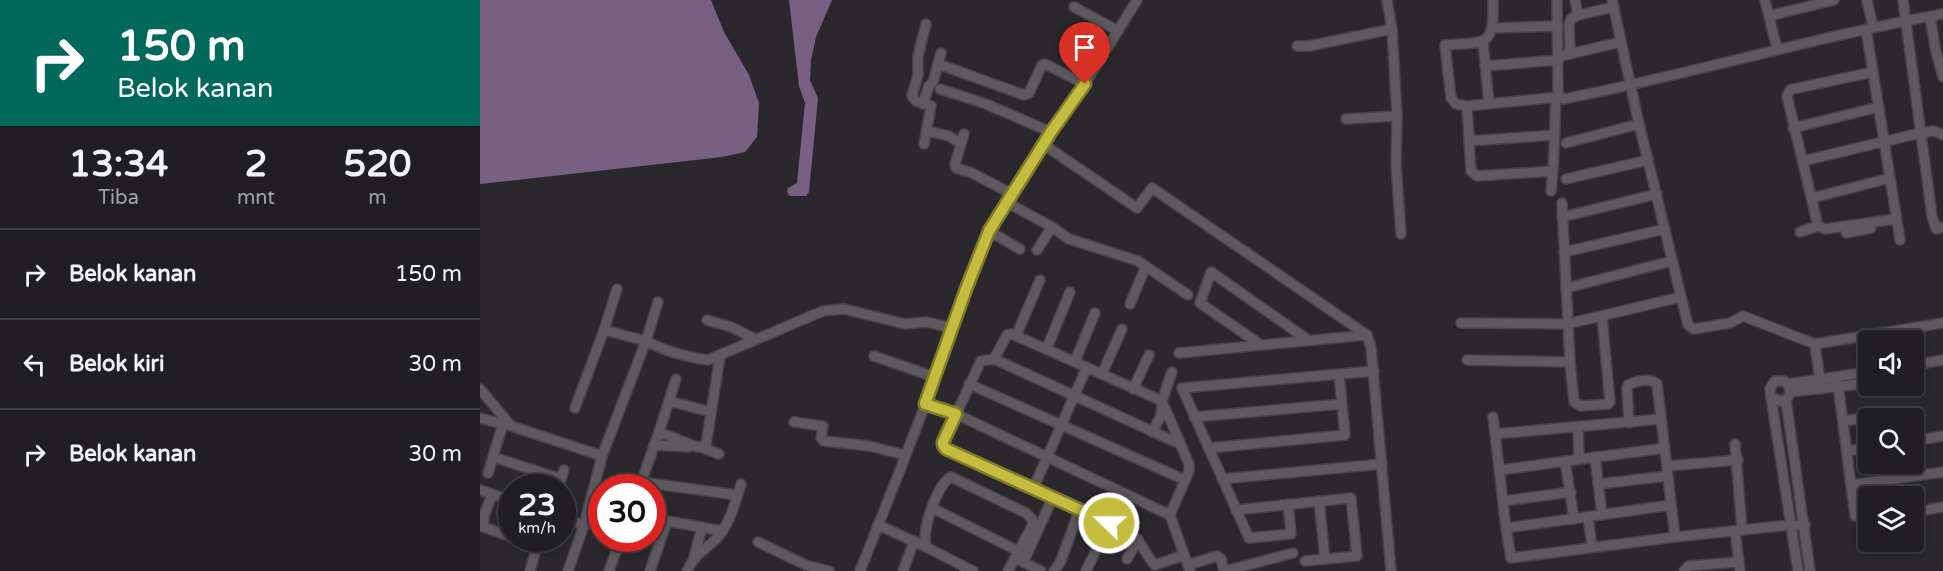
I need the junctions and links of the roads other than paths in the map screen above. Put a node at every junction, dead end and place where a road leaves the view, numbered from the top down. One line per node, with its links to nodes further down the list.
1 (1137, 0): 22 (street)
2 (1387, 0): 19 (street)
3 (1493, 0): 20 (street)
4 (1557, 0): 18 (street)
5 (1575, 0): 13 (street)
6 (1764, 0): 14 (street)
7 (1834, 0): 14 (street)
8 (1867, 0): 21 (street)
9 (1903, 0): 16 (street)
10 (1613, 3): 13 (street); 24 (street)
11 (1074, 7): 22 (street)
12 (1943, 14): 15 (street)
13 (1578, 15): 28 (street)
14 (1769, 16): 26 (street)
15 (1925, 17): 16 (street); 33 (street)
16 (1906, 21): 21 (street); 48 (street)
17 (926, 24): 38 (street)
18 (1558, 26): 20 (street); 29 (street)
19 (1392, 28): 25 (street); 42 (street)
20 (1494, 28): 23 (street)
21 (1870, 28): 26 (street); 32 (street)
22 (1118, 31): 34 (street)
23 (1483, 42): 31 (street); 40 (street)
24 (1621, 42): 28 (street); 35 (street)
25 (1297, 46)
26 (1777, 49): 35 (street)
27 (941, 53): 30 (street)
28 (1570, 54): 29 (street)
29 (1559, 58): 31 (street); 37 (street)
30 (938, 64): 34 (street); 38 (street)
31 (1485, 66): 39 (street)
32 (1873, 72): 41 (street); 45 (street)
33 (1943, 77)
34 (1085, 84): 47 (street)
35 (1631, 86): 37 (street); 44 (street)
36 (940, 89): 47 (street)
37 (1557, 98): 39 (street); 49 (street)
38 (923, 104): 46 (street)
39 (1489, 104): 40 (street)
40 (1467, 106): 51 (street)
41 (1880, 107): 45 (street); 52 (street)
42 (1397, 116): 43 (street); 75 (street)
43 (1347, 119)
44 (1639, 124): 53 (street); 56 (street)
45 (1793, 128): 57 (street)
46 (927, 131): 54 (street); 63 (street)
47 (1051, 132): 55 (street)
48 (1920, 133): 50 (street); 52 (street); 70 (street)
49 (1555, 135): 51 (street); 58 (street)
50 (1943, 135)
51 (1469, 141): 58 (street)
52 (1884, 142): 57 (street); 59 (street)
53 (1566, 143)
54 (924, 144)
55 (1044, 144): 63 (street); 100 (street)
56 (1648, 160): 60 (street); 62 (street)
57 (1803, 161): 64 (street)
58 (1553, 171): 61 (street)
59 (1890, 178): 64 (street); 67 (street)
60 (1566, 179)
61 (1551, 191)
62 (1657, 194): 66 (street); 71 (street)
63 (1009, 198): 69 (street); 72 (street)
64 (1812, 198): 68 (street)
65 (1562, 203): 66 (street)
66 (1562, 217): 79 (street)
67 (1897, 221): 68 (street); 74 (street); 76 (street)
68 (1818, 226): 73 (street)
69 (1052, 227): 78 (street); 81 (street)
70 (1943, 227)
71 (1665, 229): 79 (street); 80 (street)
72 (989, 231): 77 (street); 96 (street)
73 (1800, 232)
74 (1846, 233)
75 (1401, 234)
76 (1900, 240)
77 (1020, 249)
78 (1037, 250)
79 (1564, 252): 83 (street)
80 (1672, 261): 83 (street); 87 (street)
81 (1146, 266): 86 (street); 89 (street)
82 (1040, 280): 101 (street)
83 (1566, 288): 95 (street)
84 (617, 289): 99 (street)
85 (1070, 292): 107 (street)
86 (1188, 295)
87 (1681, 297): 91 (street); 105 (street)
88 (658, 302): 104 (street)
89 (1130, 304)
90 (1095, 313): 115 (street)
91 (1602, 317): 95 (street); 116 (street)
92 (707, 320): 102 (street)
93 (1461, 323): 95 (street)
94 (1943, 323): 97 (street)
95 (1568, 324): 116 (street)
96 (952, 328): 102 (street); 124 (street)
97 (1915, 328): 105 (street)
98 (1122, 329): 121 (street)
99 (604, 330): 104 (street); 139 (street)
100 (1367, 335): 103 (street); 119 (street)
101 (1016, 336): 107 (street); 112 (street)
102 (755, 339): 110 (street)
103 (1308, 340): 106 (street); 106 (street)
104 (646, 341): 110 (street); 168 (street)
105 (1815, 344): 129 (street)
106 (1261, 345): 108 (street)
107 (1047, 348): 115 (street)
108 (1179, 352)
109 (1149, 355): 131 (street)
110 (720, 356): 140 (street)
111 (874, 356): 124 (street)
112 (994, 359): 128 (street); 133 (street)
113 (1467, 360): 116 (street)
114 (1943, 360): 117 (street)
115 (1074, 361): 118 (street)
116 (1569, 362)
117 (1924, 364)
118 (1087, 367): 121 (street); 133 (street)
119 (1374, 371): 122 (street); 177 (street)
120 (1172, 372): 136 (street)
121 (1102, 374): 131 (street)
122 (1339, 374): 138 (street); 142 (street)
123 (1858, 376): 126 (street)
124 (934, 378): 137 (street)
125 (676, 379): 135 (street)
126 (1838, 382): 127 (street); 129 (street); 147 (street)
127 (1858, 383)
128 (969, 384): 141 (street); 151 (street)
129 (1821, 385): 132 (street)
130 (480, 389): 150 (street)
131 (1133, 389): 136 (street)
132 (1788, 392): 134 (street); 134 (street); 172 (street)
133 (1073, 396): 151 (street); 154 (street)
134 (1771, 397): 175 (street)
135 (669, 401): 140 (street); 153 (street)
136 (1162, 401): 154 (street); 158 (street)
137 (925, 404): 141 (street); 167 (street)
138 (1342, 404): 142 (street); 162 (street)
139 (575, 408)
140 (711, 412): 161 (street)
141 (956, 414): 171 (street); 190 (street)
142 (1194, 417): 162 (street)
143 (1493, 417): 155 (street)
144 (480, 418): 150 (street)
145 (1661, 419): 149 (street); 149 (street); 163 (street)
146 (1858, 419): 147 (street)
147 (1843, 421): 165 (street)
148 (794, 422): 167 (street)
149 (1629, 423): 152 (street)
150 (507, 425): 168 (street); 169 (street)
151 (1061, 425): 171 (street); 185 (street)
152 (1578, 428): 155 (street); 173 (street)
153 (659, 432): 160 (street); 161 (street)
154 (1152, 432): 158 (street)
155 (1495, 434): 178 (street)
156 (1943, 436): 157 (street)
157 (1924, 439)
158 (1180, 444): 185 (street)
159 (1735, 444): 174 (street)
160 (654, 445): 161 (street); 183 (street)
161 (699, 447): 166 (street)
162 (1208, 448): 184 (street)
163 (1665, 448): 170 (street); 179 (street)
164 (1858, 450): 165 (street)
165 (1847, 451): 188 (street)
166 (719, 454)
167 (905, 455): 214 (street)
168 (602, 456): 213 (street)
169 (493, 457): 180 (street); 182 (street)
170 (1595, 457): 173 (street); 187 (street)
171 (1047, 458): 190 (street); 206 (street)
172 (1795, 458): 175 (street); 216 (street)
173 (1579, 459): 176 (street)
174 (1738, 460): 179 (street); 220 (street)
175 (1781, 460): 215 (street)
176 (1565, 461): 178 (street); 192 (street)
177 (1382, 464): 184 (street); 253 (street)
178 (1500, 470): 198 (street)
179 (1667, 471): 187 (street); 200 (street)
180 (488, 472)
181 (1943, 472): 188 (street)
182 (546, 474)
183 (644, 474)
184 (1222, 478): 203 (street)
185 (1185, 480): 206 (street)
186 (741, 484): 194 (street)
187 (1599, 484): 207 (street)
188 (1851, 485): 208 (street)
189 (666, 488): 194 (street)
190 (1033, 489): 196 (street)
191 (480, 490): 193 (street)
192 (1571, 492): 198 (street); 210 (street)
193 (492, 494): 195 (street); 221 (street)
194 (737, 495): 219 (street)
195 (498, 496)
196 (1052, 499): 205 (street); 233 (street)
197 (1319, 501): 199 (street); 235 (street); 235 (street)
198 (1503, 501): 218 (street)
199 (1288, 504): 203 (street); 203 (street)
200 (1671, 505): 207 (street); 222 (street)
201 (1943, 507): 204 (street)
202 (933, 508): 226 (street); 233 (street); 233 (street)
203 (1236, 510)
204 (1924, 510)
205 (1079, 511): 212 (street); 250 (street)
206 (1170, 515): 231 (street)
207 (1602, 515): 209 (street)
208 (1855, 516)
209 (1588, 517): 210 (street); 227 (street)
210 (1574, 519): 218 (street)
211 (576, 522): 213 (street)
212 (1109, 523): 223 (street); 251 (street)
213 (584, 525): 240 (street)
214 (878, 525): 225 (street); 245 (street)
215 (1792, 525): 216 (street); 220 (street); 255 (street)
216 (1805, 525): 256 (street)
217 (702, 527): 219 (street); 232 (street); 242 (street)
218 (1506, 528): 227 (street)
219 (723, 531): 232 (street)
220 (1739, 531): 222 (street); 237 (street)
221 (498, 532)
222 (1675, 537): 227 (street)
223 (1138, 539): 231 (street); 234 (street)
224 (758, 542): 244 (street)
225 (915, 542): 226 (street); 246 (street)
226 (926, 547): 247 (street)
227 (1592, 547)
228 (535, 552): 239 (street)
229 (616, 552): 241 (street)
230 (1293, 553): 252 (street)
231 (1184, 555): 238 (street)
232 (694, 557): 243 (street)
233 (1019, 557): 248 (street); 249 (street)
234 (1127, 559)
235 (1325, 559): 236 (street)
236 (1305, 561)
237 (1739, 566): 254 (street)
238 (1189, 568): 252 (street)
239 (530, 571)
240 (568, 571)
241 (609, 571)
242 (650, 571)
243 (687, 571)
244 (829, 571)
245 (860, 571)
246 (903, 571)
247 (973, 571)
248 (1008, 571)
249 (1041, 571)
250 (1054, 571)
251 (1086, 571)
252 (1225, 571)
253 (1391, 571)
254 (1684, 571)
255 (1798, 571)
256 (1810, 571)

